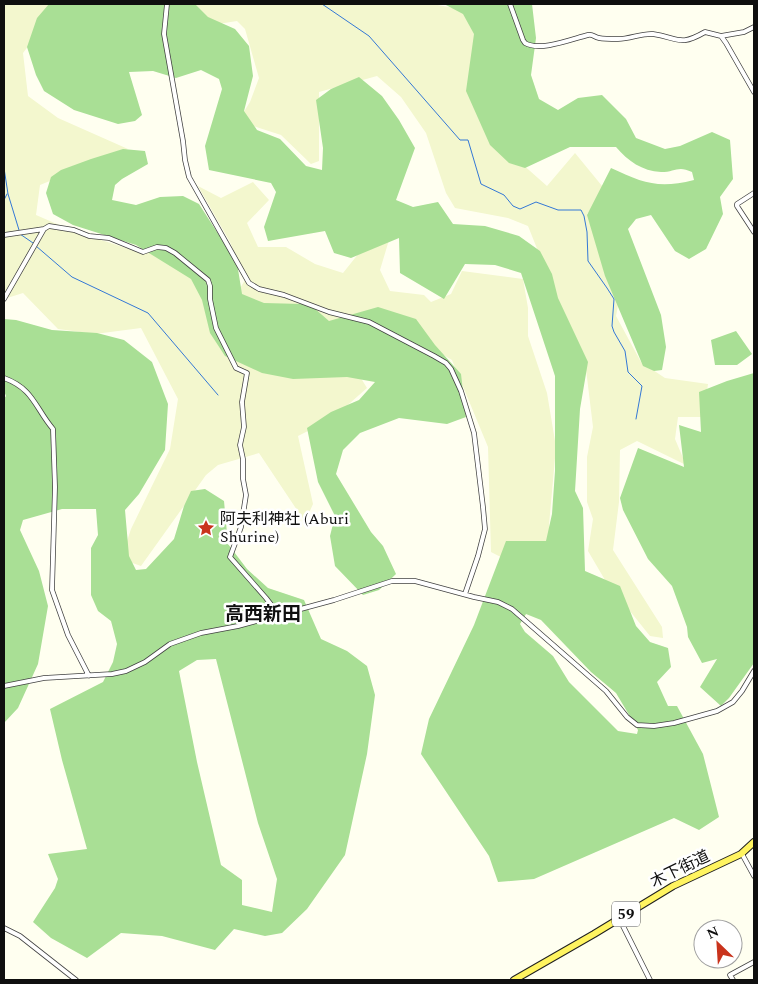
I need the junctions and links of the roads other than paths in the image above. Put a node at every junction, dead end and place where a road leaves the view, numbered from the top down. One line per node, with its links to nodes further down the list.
1 (167, 4): 12 (street)
2 (510, 4): 4 (street)
3 (754, 27): 4 (street)
4 (721, 36): 5 (street)
5 (754, 92)
6 (754, 193): 8 (street)
7 (44, 229): 9 (street); 10 (street); 13 (street)
8 (754, 232)
9 (4, 235)
10 (4, 299)
11 (4, 378): 15 (street)
12 (465, 594): 13 (street); 14 (street)
13 (279, 615): 15 (street)
14 (754, 671)
15 (89, 676): 16 (street)
16 (4, 686)
17 (754, 842): 18 (main road, 木下街道 / 59)
18 (741, 854): 19 (street); 20 (main road, 木下街道 / 59)
19 (754, 876)
20 (619, 918): 23 (main road, 木下街道 / 59); 25 (street)
21 (4, 928): 24 (street)
22 (754, 962): 26 (street)
23 (518, 979)
24 (76, 980)
25 (650, 980)
26 (733, 980)

